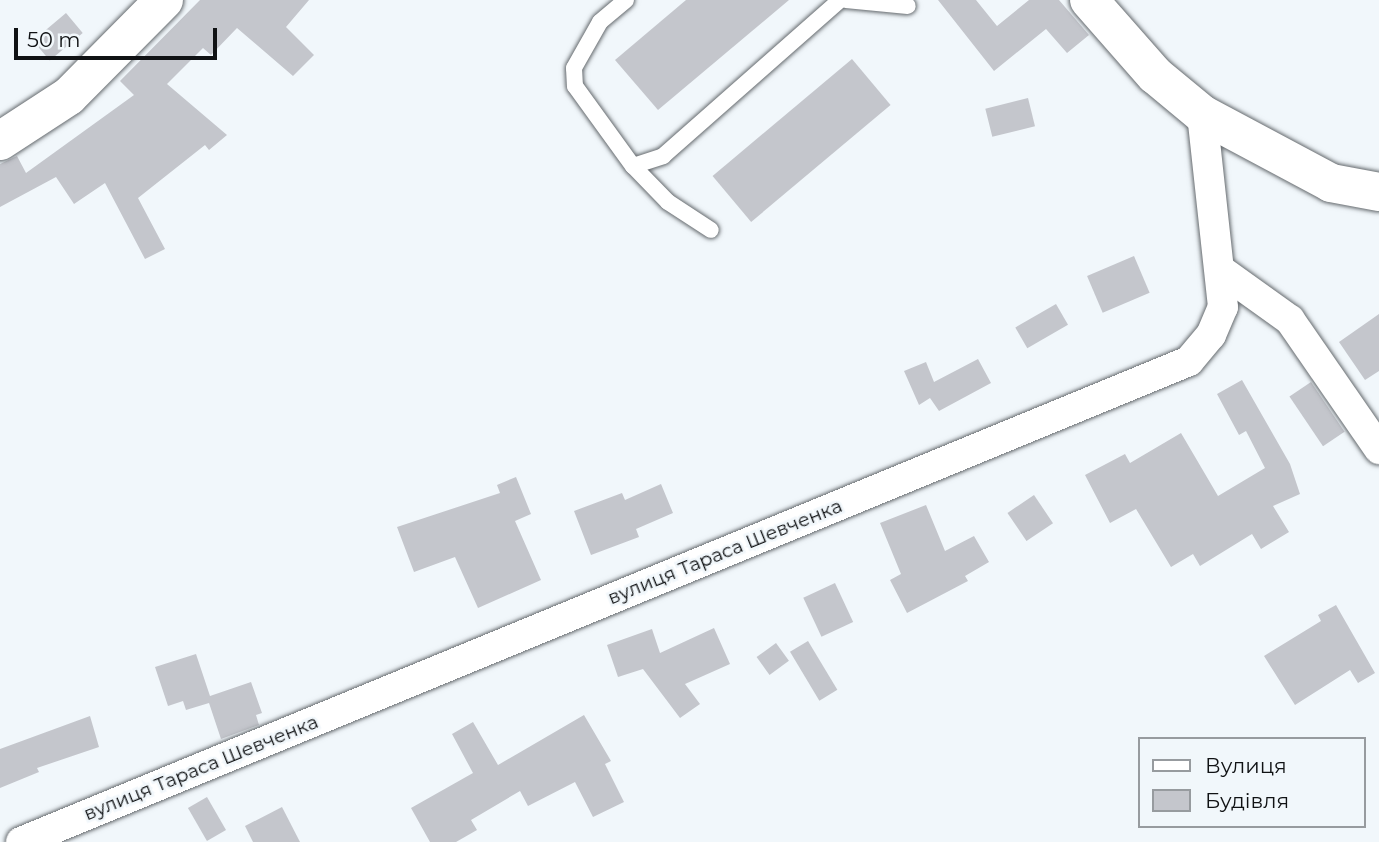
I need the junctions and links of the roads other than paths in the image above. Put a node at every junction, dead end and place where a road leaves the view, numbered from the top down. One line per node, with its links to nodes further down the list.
1 (164, 0): 8 (street)
2 (626, 0): 9 (lane)
3 (840, 0): 9 (lane)
4 (846, 0): 6 (lane)
5 (1089, 0): 7 (street)
6 (908, 6)
7 (1202, 114): 10 (street); 12 (street, вулиця Тараса Шевченка)
8 (0, 141)
9 (633, 166): 11 (lane)
10 (1379, 192)
11 (711, 230)
12 (1223, 272): 13 (street); 14 (street, вулиця Тараса Шевченка)
13 (1379, 449)
14 (21, 842)

